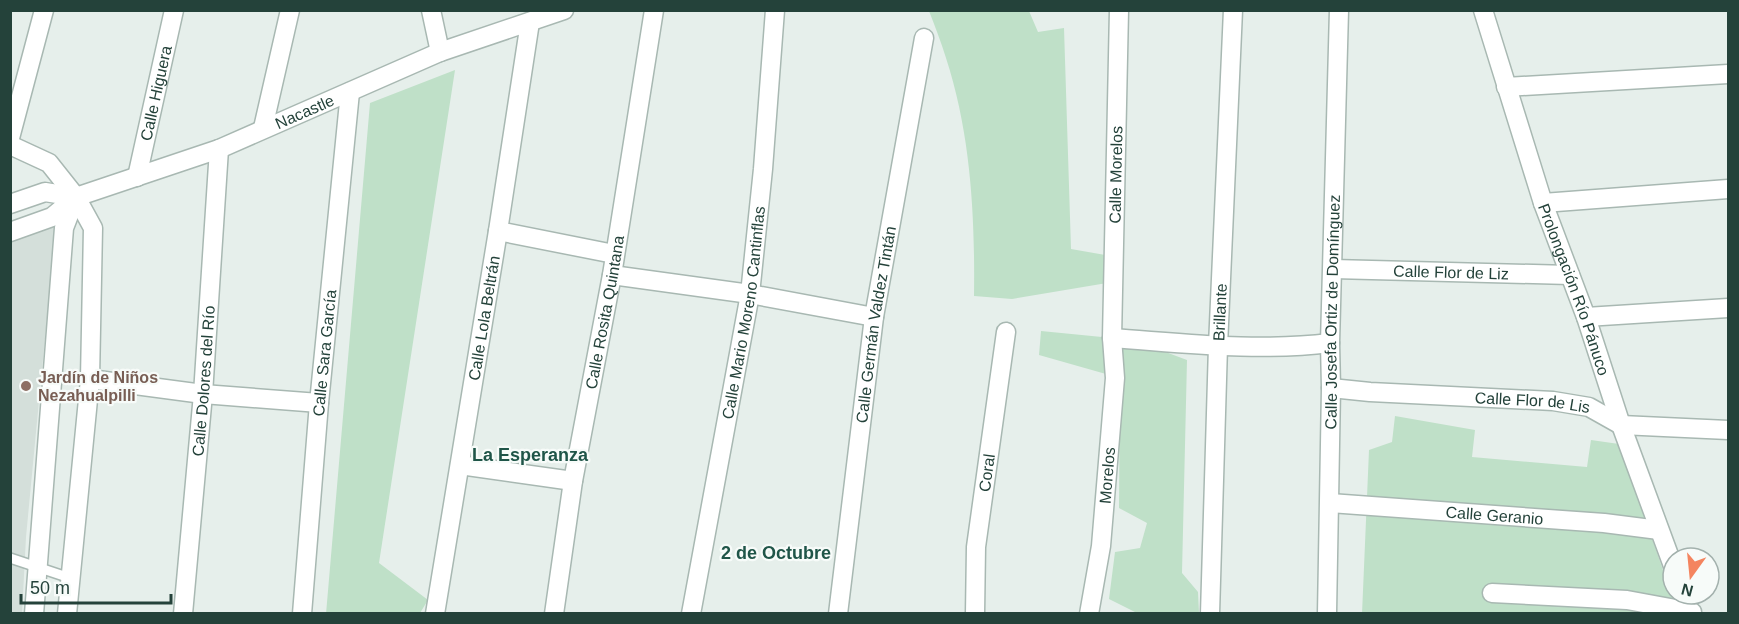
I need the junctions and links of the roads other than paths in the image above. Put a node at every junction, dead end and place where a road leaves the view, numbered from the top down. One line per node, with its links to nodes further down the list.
1 (44, 10): 19 (street)
2 (174, 10): 22 (street, Calle Higuera)
3 (290, 10): 18 (street)
4 (431, 10): 14 (street)
5 (564, 10): 12 (street, Nacastle)
6 (654, 10): 29 (street, Calle Rosita Quintana)
7 (775, 10): 33 (street, Calle Mario Moreno Cantinflas)
8 (1119, 10): 38 (street, Calle Morelos)
9 (1233, 10): 40 (street, Brillante)
10 (1339, 10): 30 (street, Calle Josefa Ortiz de Domínguez)
11 (1483, 10): 16 (street, Prolongación Río Pánuco)
12 (530, 22): 14 (street, Nacastle); 27 (street, Calle Lola Beltrán)
13 (924, 38): 35 (street, Calle Germán Valdez Tintán)
14 (440, 52): 17 (street, Nacastle)
15 (1728, 74): 16 (street)
16 (1506, 87): 25 (street, Prolongación Río Pánuco)
17 (350, 92): 18 (street, Nacastle); 44 (street, Calle Sara García)
18 (263, 128): 21 (street, Nacastle)
19 (10, 138)
20 (10, 145): 24 (street)
21 (219, 149): 22 (street, Nacastle); 43 (street, Calle Dolores del Río)
22 (137, 177): 24 (street, Nacastle)
23 (1728, 189): 25 (street)
24 (76, 197): 26 (street); 28 (street); 41 (street); 53 (street)
25 (1543, 203): 32 (street, Prolongación Río Pánuco)
26 (10, 204)
27 (498, 231): 29 (street); 47 (street, Calle Lola Beltrán)
28 (10, 232)
29 (614, 254): 31 (street, Calle Rosita Quintana)
30 (1332, 269): 32 (street, Calle Flor de Liz); 39 (street, Calle Josefa Ortiz de Domínguez)
31 (612, 275): 33 (street); 48 (street, Calle Rosita Quintana)
32 (1570, 275): 36 (street, Prolongación Río Pánuco)
33 (750, 294): 35 (street); 63 (street, Calle Mario Moreno Cantinflas)
34 (1728, 308): 36 (street)
35 (874, 317): 64 (street, Calle Germán Valdez Tintán)
36 (1586, 317): 45 (street, Prolongación Río Pánuco)
37 (1006, 332): 65 (street, Coral)
38 (1112, 338): 40 (street); 66 (street, Morelos)
39 (1330, 343): 40 (street); 42 (street, Calle Josefa Ortiz de Domínguez)
40 (1218, 346): 67 (street, Brillante)
41 (90, 379): 43 (street); 54 (street)
42 (1331, 388): 45 (street, Calle Flor de Lis); 49 (street, Calle Josefa Ortiz de Domínguez)
43 (203, 394): 44 (street); 59 (street, Calle Dolores del Río)
44 (319, 403): 60 (street, Calle Sara García)
45 (1622, 425): 46 (street, Calle Flor de Lis); 50 (street, Prolongación Río Pánuco)
46 (1728, 430)
47 (460, 465): 48 (street); 61 (street, Calle Lola Beltrán)
48 (573, 481): 62 (street, Calle Rosita Quintana)
49 (1330, 503): 50 (street, Calle Geranio); 68 (street, Calle Josefa Ortiz de Domínguez)
50 (1659, 530): 51 (street, Prolongación Río Pánuco)
51 (1665, 546)
52 (10, 558): 53 (lane)
53 (37, 565): 54 (lane); 57 (street)
54 (70, 578): 58 (street)
55 (1492, 593): 56 (street)
56 (1692, 613)
57 (34, 614)
58 (67, 614)
59 (183, 614)
60 (302, 614)
61 (435, 614)
62 (554, 614)
63 (691, 614)
64 (837, 614)
65 (975, 614)
66 (1089, 614)
67 (1210, 614)
68 (1327, 614)

